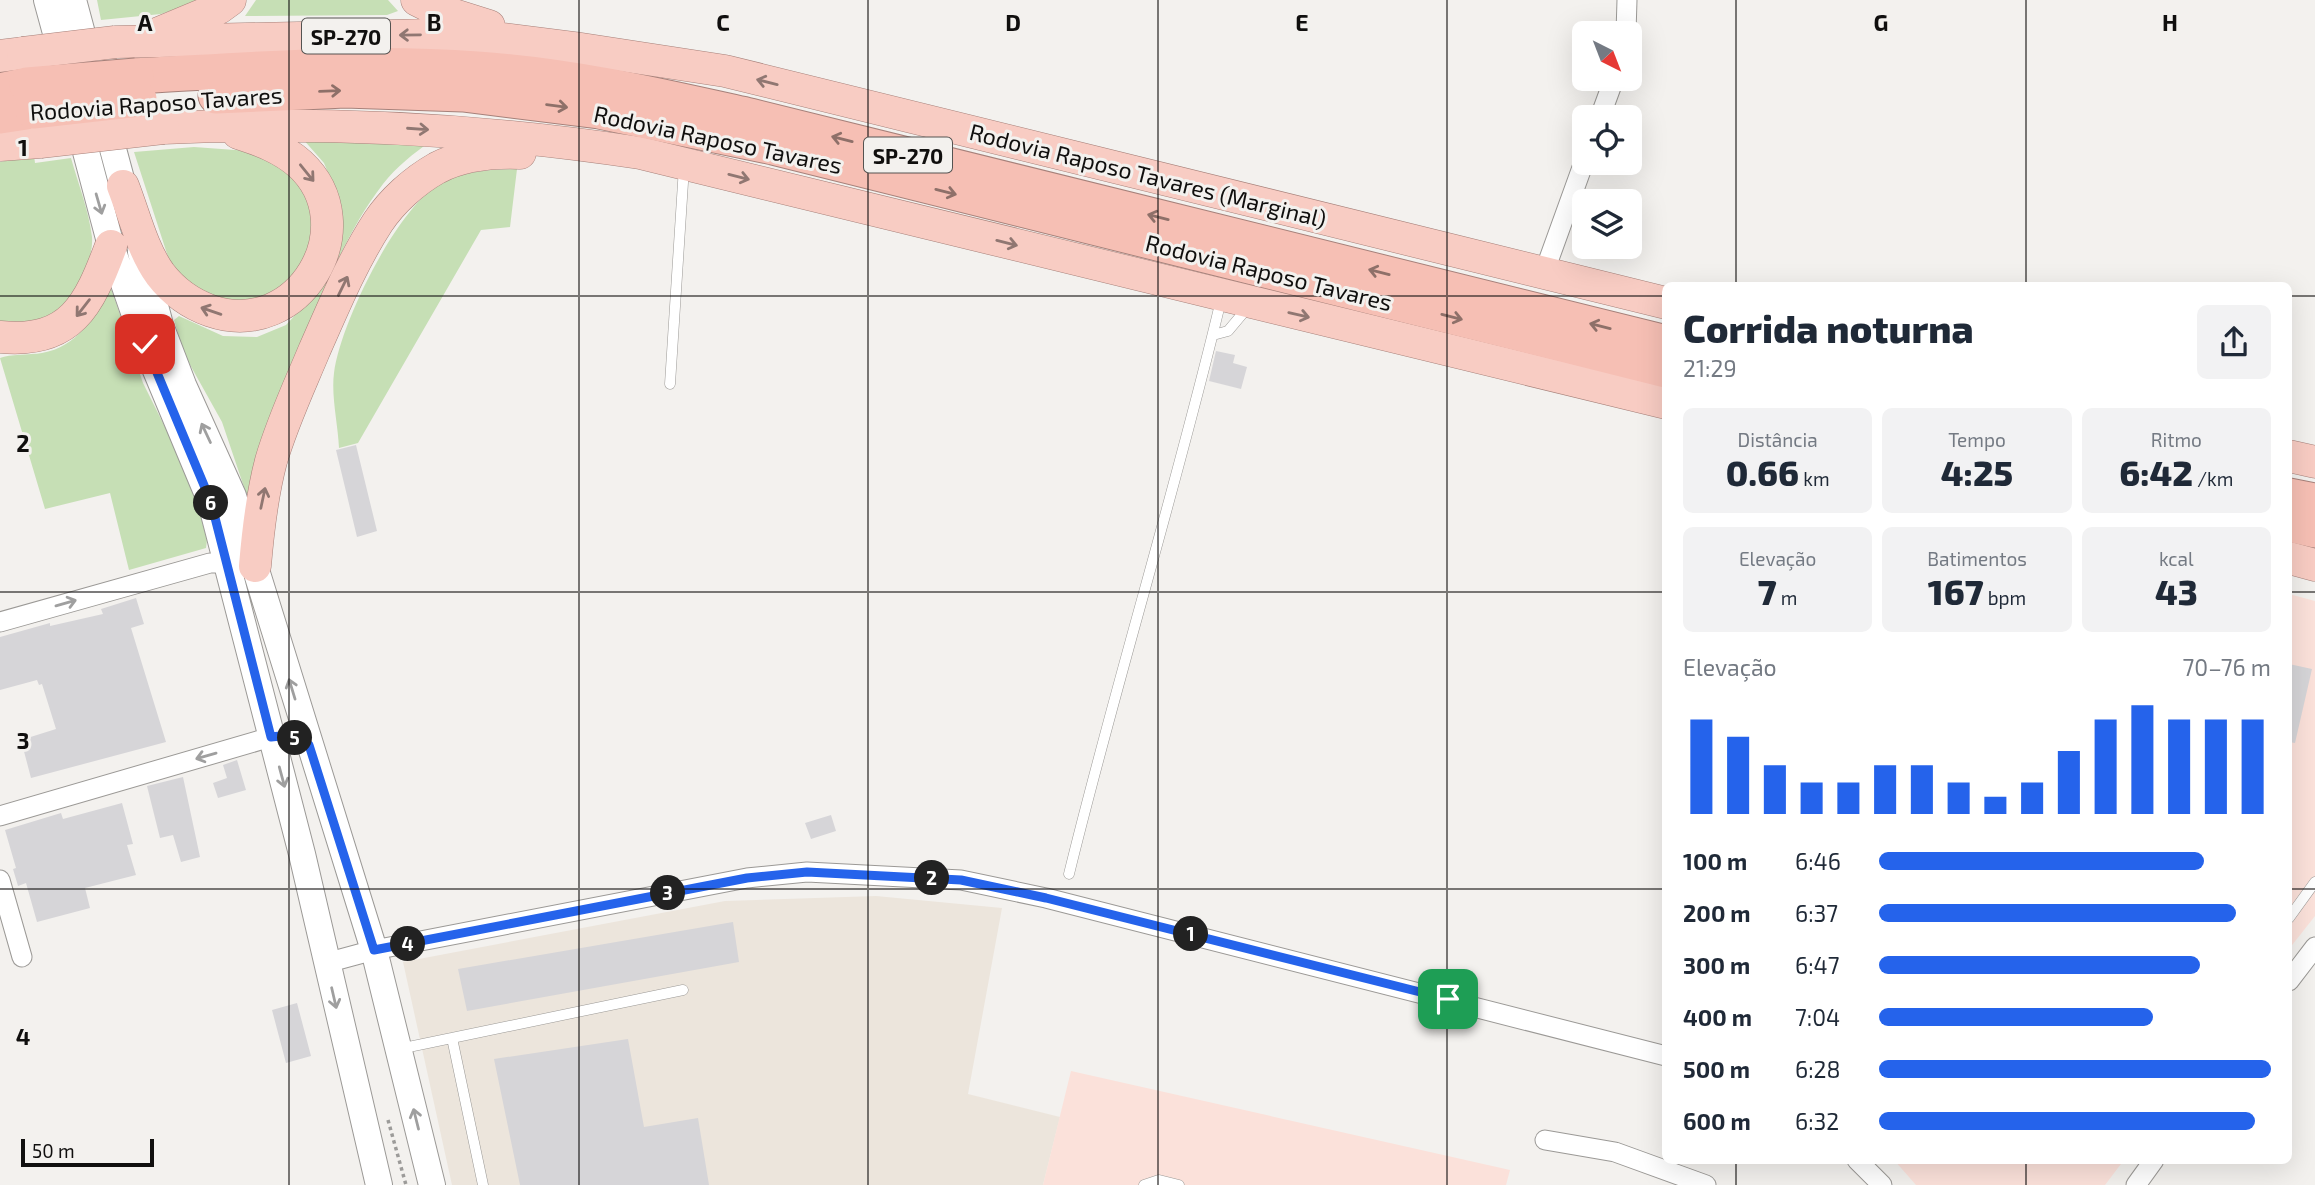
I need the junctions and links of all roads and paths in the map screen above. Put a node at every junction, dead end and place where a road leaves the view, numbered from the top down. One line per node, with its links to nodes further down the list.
1 (47, 0): 15 (main road, one-way to 15)
2 (230, 0): 7 (highway)
3 (417, 0): 8 (highway)
4 (1627, 0): 6 (street)
5 (76, 12): 14 (main road)
6 (1626, 21)
7 (128, 42): 8 (highway, Rodovia Raposo Tavares (Marginal) / SP-270, one-way to 7); 10 (highway, Rodovia Raposo Tavares (Marginal) / SP-270, bridge)
8 (575, 48): 16 (highway, Rodovia Raposo Tavares (Marginal) / SP-270, one-way to 8)
9 (138, 87): 10 (highway, Rodovia Raposo Tavares / SP-270, bridge); 21 (highway, Rodovia Raposo Tavares / SP-270, one-way to 9); 22 (highway, Rodovia Raposo Tavares / SP-270, one-way to 22)
10 (13, 109): 11 (highway, Rodovia Raposo Tavares, bridge)
11 (202, 127): 12 (highway, Rodovia Raposo Tavares, one-way to 12); 14 (highway, one-way to 14)
12 (674, 161): 17 (highway, Rodovia Raposo Tavares, one-way to 17); 23 (lane); 33 (highway, one-way to 12)
13 (1579, 175): 16 (street)
14 (123, 186): 33 (main road, one-way to 14)
15 (111, 246): 20 (highway, one-way to 20); 33 (main road)
16 (1545, 270): 18 (highway, Rodovia Raposo Tavares (Marginal) / SP-270)
17 (1237, 300): 19 (lane); 19 (lane); 24 (highway, Rodovia Raposo Tavares, one-way to 24)
18 (1662, 302)
19 (1213, 335): 38 (lane)
20 (0, 337)
21 (1662, 342)
22 (1662, 369)
23 (670, 384)
24 (1662, 402)
25 (2292, 457): 26 (highway)
26 (2315, 462)
27 (2292, 497): 28 (highway)
28 (2315, 501)
29 (2292, 525): 30 (highway)
30 (2315, 530)
31 (2292, 559): 32 (highway)
32 (2315, 565)
33 (242, 568): 34 (street, one-way to 33); 35 (main road); 36 (main road, one-way to 33)
34 (0, 622)
35 (271, 737): 36 (main road); 37 (street, one-way to 37); 45 (main road, one-way to 45)
36 (309, 745): 43 (main road)
37 (0, 816)
38 (1069, 874)
39 (0, 880): 44 (street)
40 (2315, 882): 41 (lane)
41 (2292, 914)
42 (2315, 947): 46 (street)
43 (374, 950): 45 (street); 49 (main road); 50 (street)
44 (22, 957)
45 (326, 963): 54 (main road, one-way to 54)
46 (2292, 977)
47 (683, 990): 48 (lane)
48 (452, 1038): 49 (lane); 56 (lane)
49 (399, 1049): 55 (main road, one-way to 49)
50 (1662, 1055)
51 (1545, 1140): 59 (street)
52 (1861, 1164): 60 (street)
53 (2151, 1164): 61 (street)
54 (379, 1185)
55 (432, 1185)
56 (483, 1185)
57 (1144, 1185): 58 (lane)
58 (1179, 1185)
59 (1706, 1185)
60 (1882, 1185)
61 (2136, 1185)

